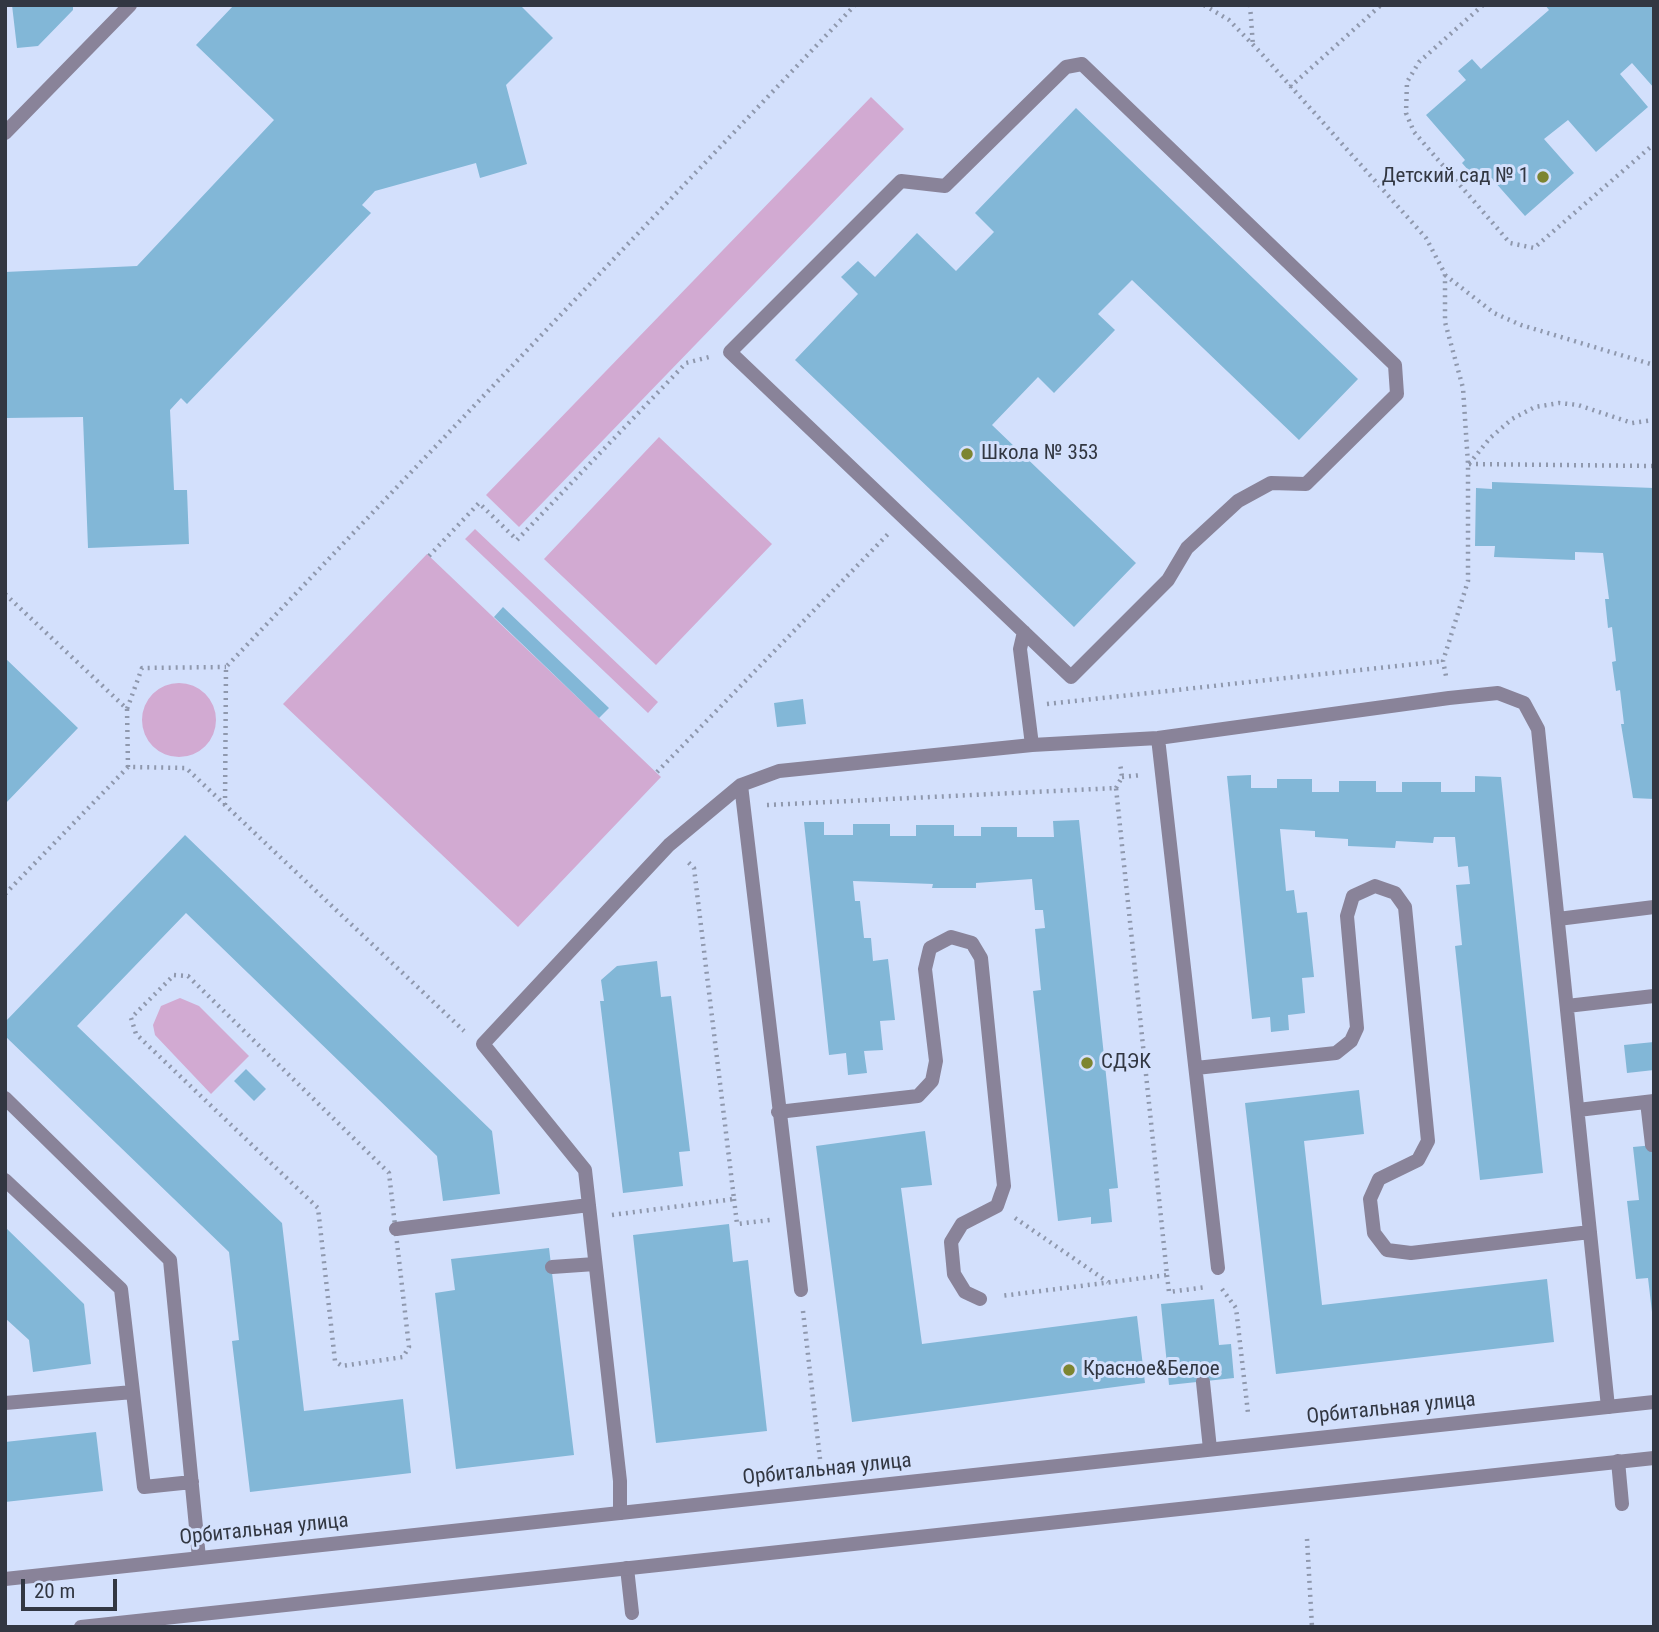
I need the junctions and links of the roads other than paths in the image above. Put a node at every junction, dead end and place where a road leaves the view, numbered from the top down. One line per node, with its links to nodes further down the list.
1 (130, 5): 2 (street)
2 (5, 133)
3 (1024, 632): 3 (street); 5 (street)
4 (1158, 738): 5 (street); 8 (street); 11 (street)
5 (1032, 745): 6 (street)
6 (741, 785): 15 (street); 18 (street)
7 (1654, 907): 8 (street)
8 (1558, 919): 10 (street)
9 (1654, 996): 10 (street)
10 (1567, 1006): 14 (street)
11 (1196, 1068): 20 (street); 23 (street)
12 (5, 1098): 34 (street)
13 (1651, 1102): 14 (street); 16 (street)
14 (1578, 1110): 20 (street)
15 (778, 1112): 24 (street); 25 (street)
16 (1652, 1145)
17 (5, 1180): 27 (street)
18 (589, 1211): 19 (street); 21 (street)
19 (396, 1229)
20 (1590, 1232): 30 (street)
21 (595, 1264): 22 (street); 36 (street)
22 (552, 1267)
23 (1219, 1268)
24 (801, 1290)
25 (980, 1299)
26 (1203, 1382): 31 (street)
27 (133, 1391): 29 (street); 34 (street)
28 (1654, 1402): 30 (street, Орбитальная улица)
29 (5, 1403)
30 (1608, 1406): 31 (street, Орбитальная улица)
31 (1210, 1450): 36 (street, Орбитальная улица)
32 (1654, 1458): 33 (street)
33 (1618, 1461): 35 (street); 38 (street)
34 (192, 1482): 37 (street)
35 (1622, 1504)
36 (620, 1513): 37 (street, Орбитальная улица)
37 (200, 1558): 39 (street, Орбитальная улица)
38 (626, 1568): 40 (street); 41 (street)
39 (5, 1579)
40 (632, 1613)
41 (81, 1627)

